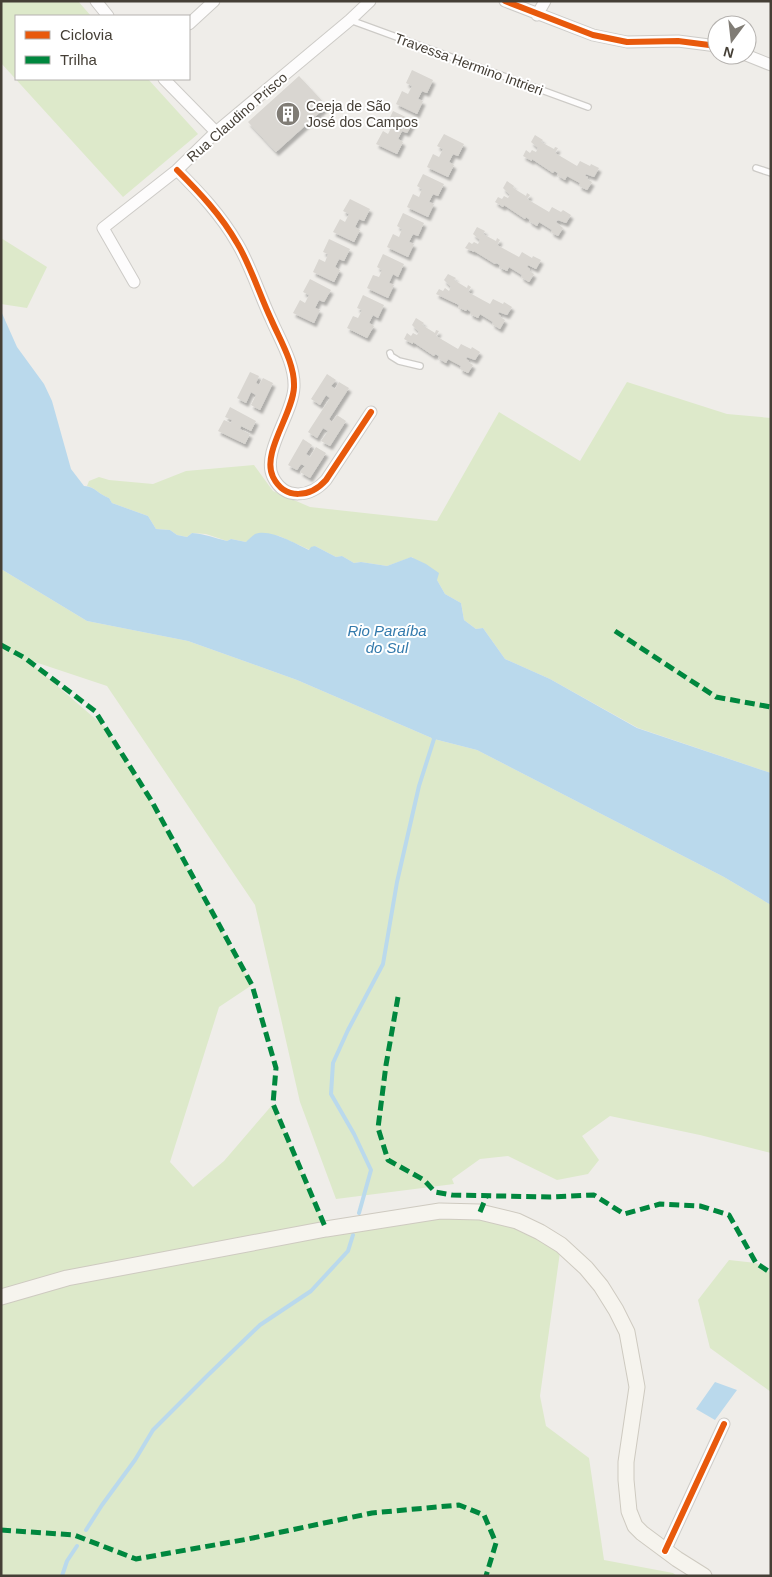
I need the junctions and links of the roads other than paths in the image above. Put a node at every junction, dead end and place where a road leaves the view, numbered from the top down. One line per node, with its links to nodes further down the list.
1 (96, 1): 6 (street)
2 (214, 1): 9 (street)
3 (370, 1): 8 (street, Rua Claudino Prisco)
4 (505, 1): 7 (street)
5 (545, 1): 7 (street)
6 (107, 15)
7 (537, 15): 10 (street)
8 (350, 20): 14 (lane, Travessa Hermino Intrieri); 15 (street, Rua Claudino Prisco)
9 (190, 23)
10 (707, 45)
11 (757, 59): 12 (street)
12 (771, 65)
13 (165, 80): 15 (street)
14 (588, 107)
15 (216, 132): 17 (street, Rua Claudino Prisco)
16 (756, 168): 18 (lane)
17 (177, 170): 19 (street, Rua Claudino Prisco); 22 (street)
18 (771, 173)
19 (134, 282)
20 (390, 353): 21 (lane)
21 (420, 366)
22 (371, 412)
23 (1, 1298): 25 (main road)
24 (724, 1424): 25 (street)
25 (665, 1551): 26 (main road)
26 (704, 1576)

